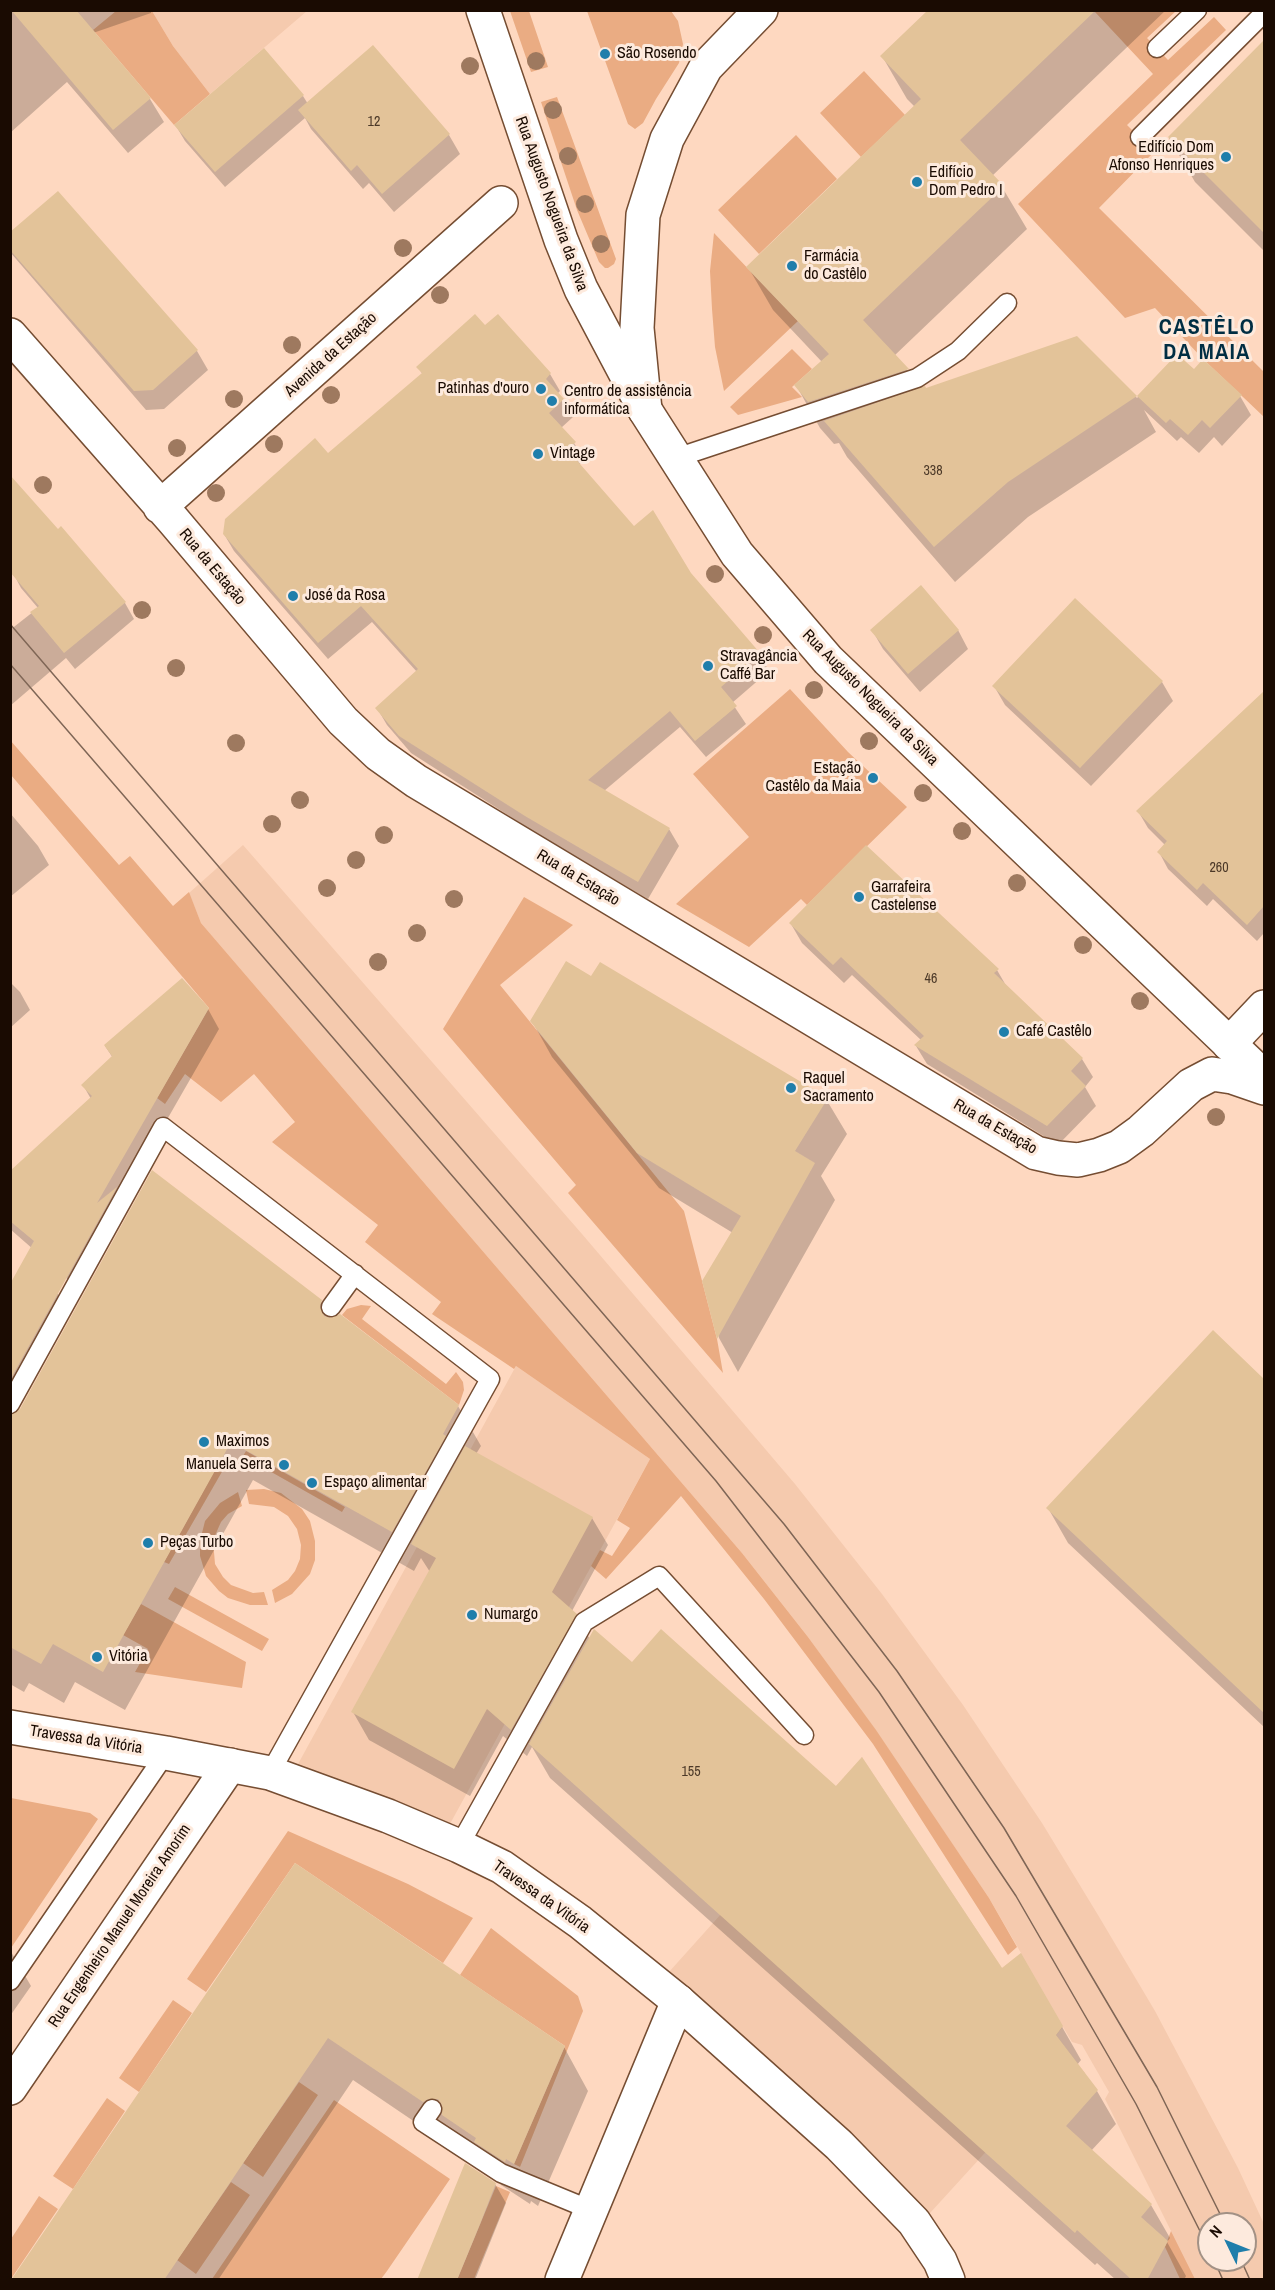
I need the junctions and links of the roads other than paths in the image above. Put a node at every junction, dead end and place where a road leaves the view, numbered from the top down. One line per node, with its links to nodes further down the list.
1 (483, 10): 10 (street, Rua Augusto Nogueira da Silva)
2 (1197, 10): 5 (lane)
3 (1264, 13): 6 (lane)
4 (742, 16): 10 (street)
5 (1157, 48)
6 (1140, 137)
7 (501, 202): 12 (street, Avenida da Estação)
8 (1007, 303): 11 (lane)
9 (10, 335): 12 (street, Rua da Estação)
10 (645, 410): 11 (street, Rua Augusto Nogueira da Silva)
11 (676, 458): 14 (street, Rua Augusto Nogueira da Silva)
12 (160, 507): 16 (street, Rua da Estação)
13 (1264, 1007): 14 (street)
14 (1229, 1044): 15 (street, Rua Augusto Nogueira da Silva)
15 (1264, 1077)
16 (1264, 1088)
17 (355, 1274): 18 (lane); 19 (lane); 24 (lane)
18 (331, 1307)
19 (10, 1404)
20 (10, 1727): 22 (street, Travessa da Vitória)
21 (804, 1735): 25 (lane)
22 (166, 1753): 23 (street, Travessa da Vitória); 26 (lane)
23 (230, 1765): 24 (street, Travessa da Vitória); 28 (street, Rua Engenheiro Manuel Moreira Amorim)
24 (270, 1773): 25 (street, Travessa da Vitória)
25 (459, 1846): 27 (street, Travessa da Vitória)
26 (10, 1981)
27 (678, 2001): 30 (street); 32 (street, Travessa da Vitória)
28 (10, 2088)
29 (432, 2109): 30 (lane)
30 (591, 2210): 31 (street)
31 (562, 2280)
32 (948, 2280)

